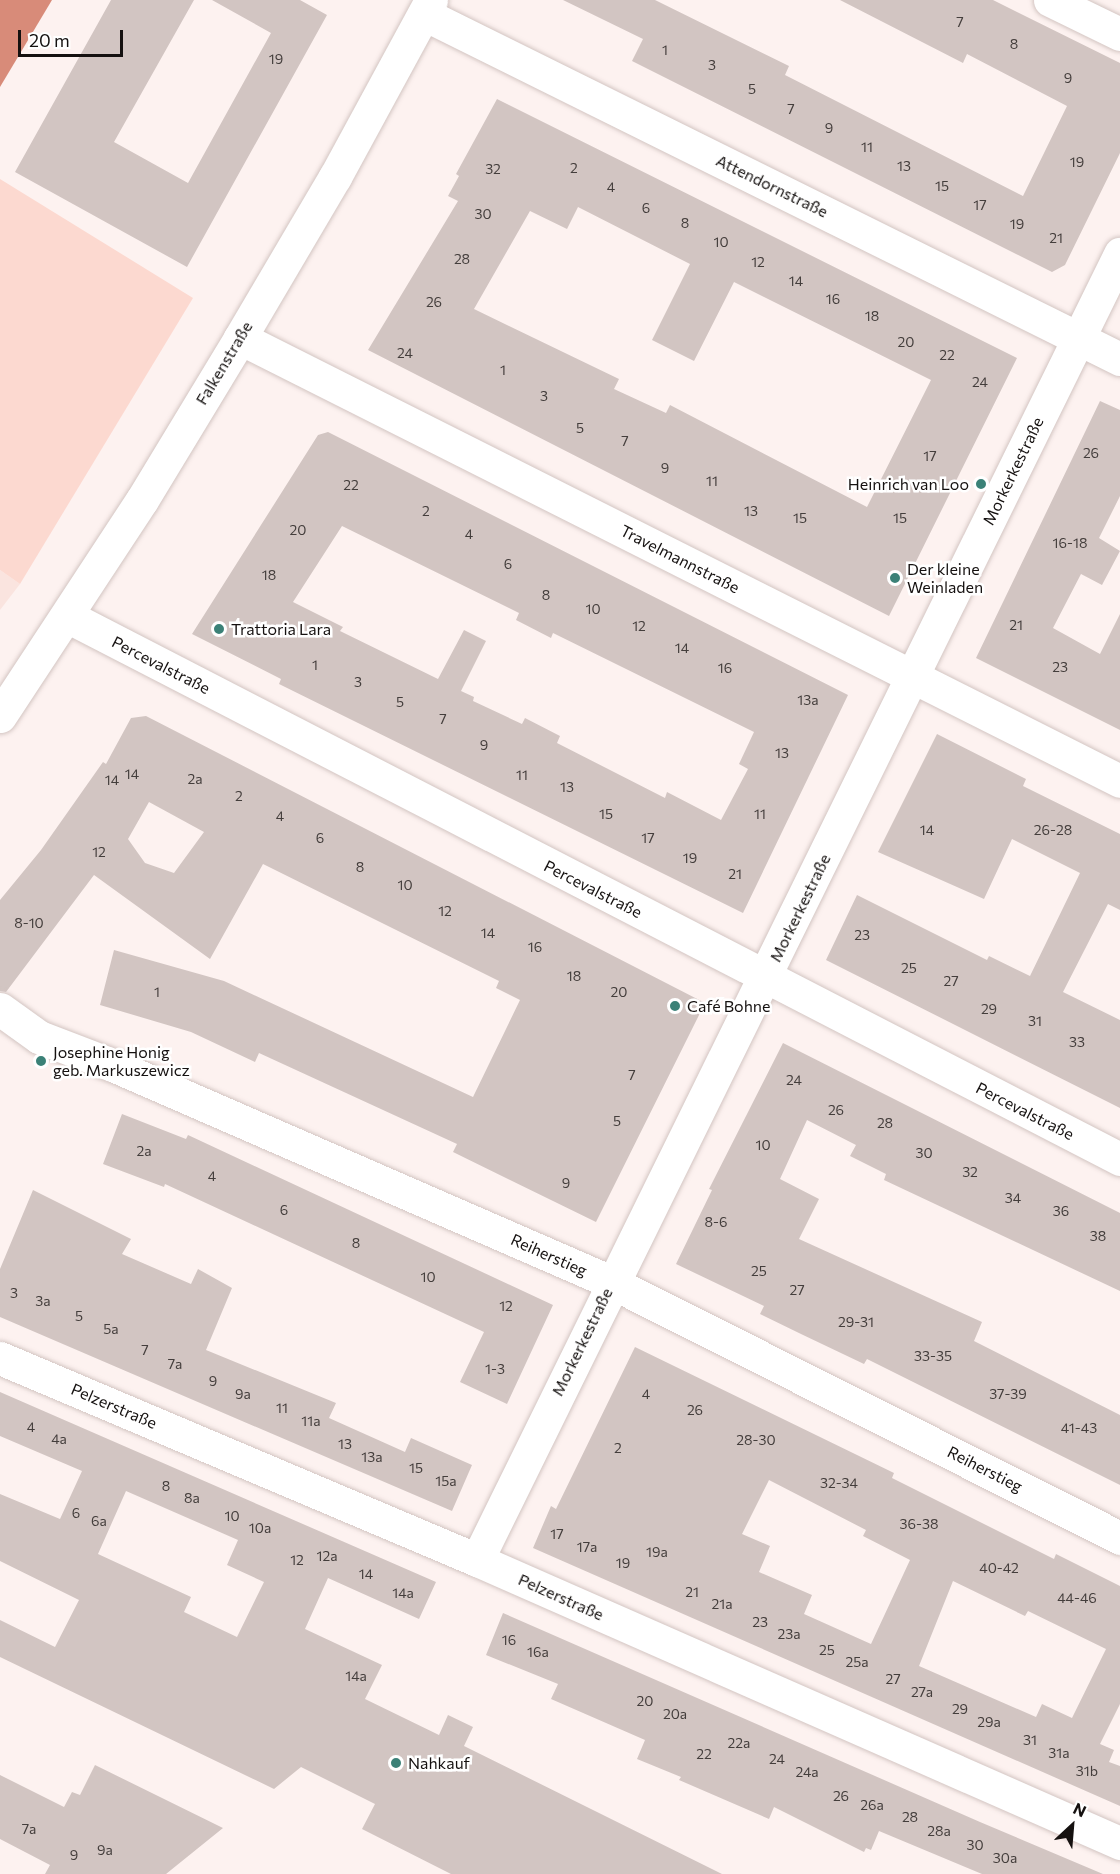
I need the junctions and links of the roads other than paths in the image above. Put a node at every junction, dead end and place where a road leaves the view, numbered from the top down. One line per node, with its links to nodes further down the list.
1 (1050, 0): 3 (street)
2 (427, 7): 5 (street, Falkenstraße); 6 (street, Attendornstraße)
3 (1120, 34)
4 (1120, 254): 6 (street, Morkerkestraße)
5 (240, 338): 8 (street, Falkenstraße); 9 (street, Travelmannstraße)
6 (1078, 338): 7 (street, Attendornstraße); 9 (street, Morkerkestraße)
7 (1120, 358)
8 (67, 615): 10 (street, Falkenstraße); 12 (street, Percevalstraße)
9 (912, 675): 11 (street, Travelmannstraße); 12 (street, Morkerkestraße)
10 (0, 716)
11 (1120, 781)
12 (766, 979): 14 (street, Percevalstraße); 15 (street, Morkerkestraße)
13 (0, 1009): 15 (street, Reiherstieg)
14 (1120, 1159)
15 (611, 1282): 17 (street, Reiherstieg); 18 (street, Morkerkestraße)
16 (0, 1358): 18 (street, Pelzerstraße)
17 (1120, 1538)
18 (477, 1560): 19 (street, Pelzerstraße)
19 (1120, 1843)

